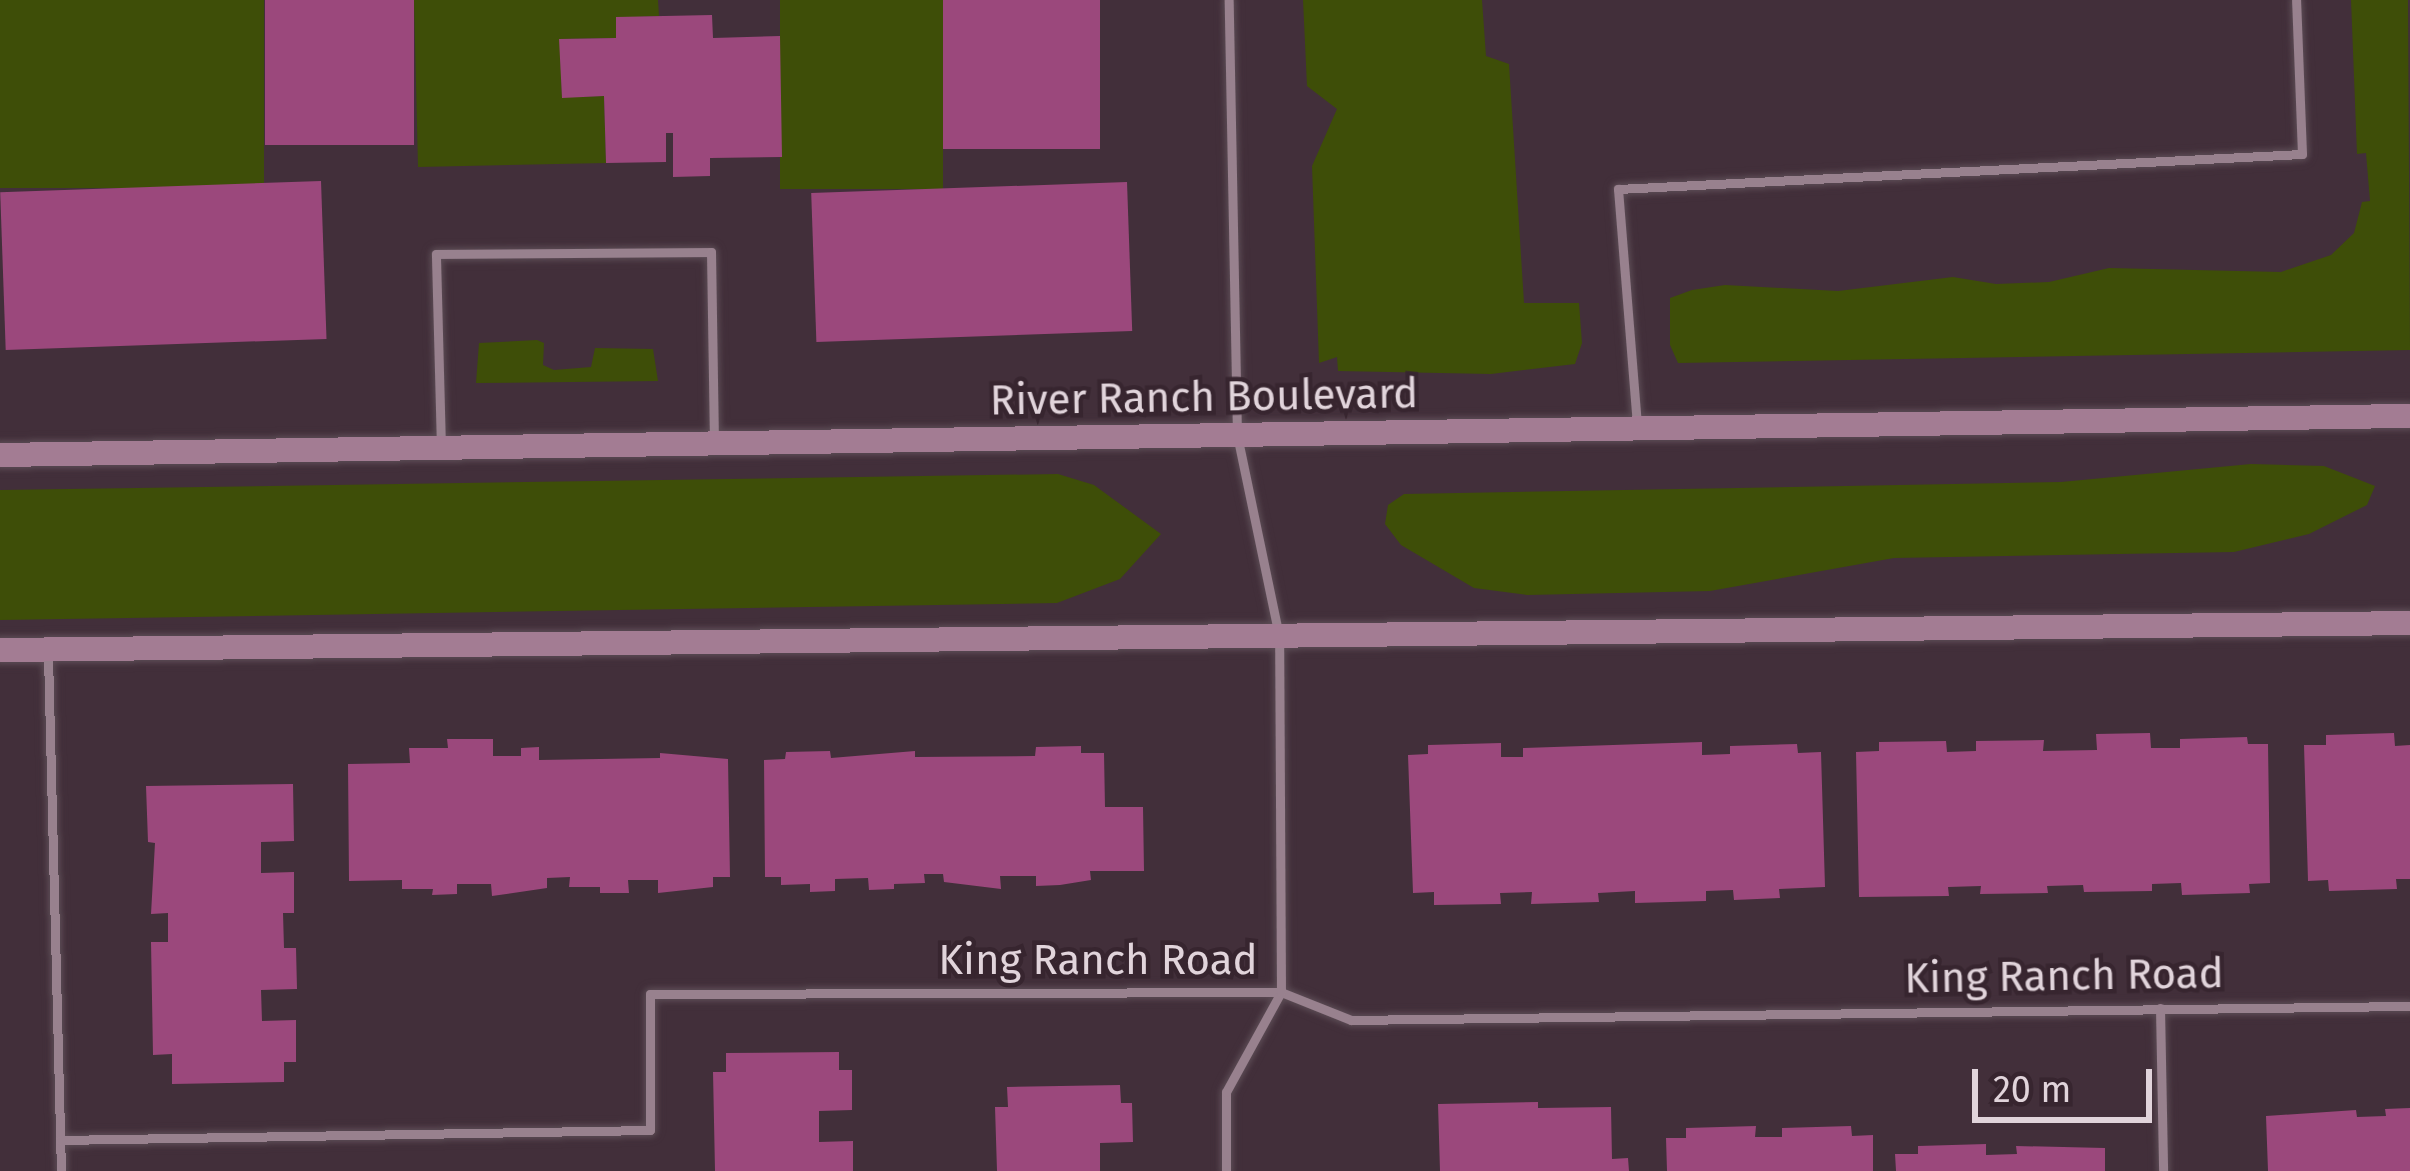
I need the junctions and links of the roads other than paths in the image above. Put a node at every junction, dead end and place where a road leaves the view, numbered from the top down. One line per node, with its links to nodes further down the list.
1 (1229, 0): 5 (lane)
2 (2296, 0): 4 (lane)
3 (2410, 416): 4 (street, River Ranch Boulevard)
4 (1638, 429): 5 (street, River Ranch Boulevard)
5 (1238, 435): 6 (street, River Ranch Boulevard); 10 (lane)
6 (714, 444): 7 (street, River Ranch Boulevard); 7 (lane)
7 (441, 448): 8 (street, River Ranch Boulevard)
8 (0, 455)
9 (2410, 623): 10 (street)
10 (1279, 636): 12 (street); 13 (lane)
11 (0, 650): 12 (street)
12 (48, 650): 16 (lane)
13 (1280, 992): 15 (lane, King Ranch Road); 16 (lane, King Ranch Road); 18 (lane)
14 (2410, 1006): 15 (lane, King Ranch Road)
15 (2160, 1008): 19 (lane)
16 (61, 1140): 17 (lane)
17 (61, 1171)
18 (1226, 1171)
19 (2163, 1171)

